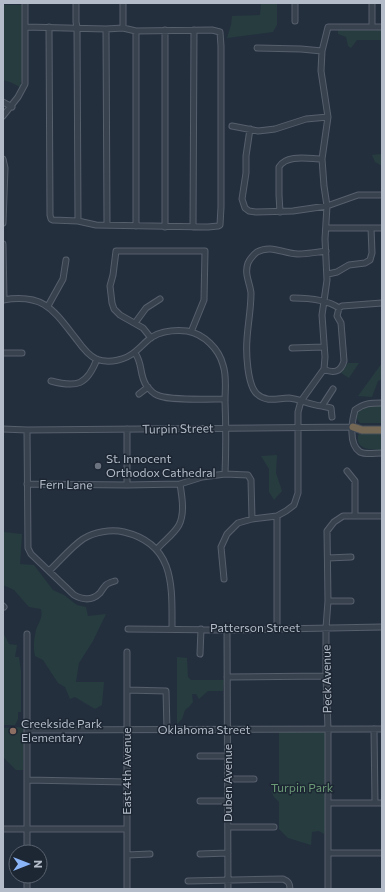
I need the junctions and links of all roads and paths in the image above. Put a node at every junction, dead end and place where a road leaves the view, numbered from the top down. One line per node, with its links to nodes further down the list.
1 (26, 3): 7 (street)
2 (76, 3): 9 (street)
3 (123, 3): 12 (street)
4 (295, 3): 6 (street)
5 (372, 3): 10 (street)
6 (295, 21)
7 (26, 27): 8 (street); 20 (street)
8 (49, 27): 9 (street); 31 (street)
9 (77, 27): 13 (street); 31 (street)
10 (372, 27): 11 (street); 18 (street)
11 (382, 27)
12 (123, 28): 13 (street); 16 (street)
13 (106, 29): 33 (street)
14 (165, 30): 15 (street); 16 (street); 35 (street)
15 (194, 30): 36 (street); 36 (street)
16 (136, 31): 34 (street)
17 (257, 48): 18 (street)
18 (322, 51): 22 (street)
19 (3, 102): 20 (street)
20 (12, 106): 21 (street)
21 (3, 116)
22 (328, 117): 24 (street); 26 (street)
23 (232, 126): 24 (street)
24 (250, 129): 30 (street)
25 (3, 159): 27 (street)
26 (322, 159): 29 (street); 30 (street)
27 (4, 179): 32 (street)
28 (382, 195): 29 (street)
29 (327, 206): 30 (street); 37 (street)
30 (280, 212)
31 (78, 221): 33 (street)
32 (3, 223)
33 (107, 225): 34 (street)
34 (136, 226): 35 (street)
35 (165, 226): 36 (street)
36 (193, 227)
37 (326, 228): 38 (street); 41 (street)
38 (372, 228): 39 (street); 43 (street)
39 (382, 228)
40 (3, 244): 46 (street)
41 (326, 250): 43 (street); 66 (street)
42 (66, 260): 49 (street)
43 (328, 274): 47 (street)
44 (293, 298): 47 (street)
45 (160, 299): 51 (street)
46 (3, 300): 49 (street)
47 (324, 301): 50 (street); 54 (street)
48 (382, 303): 50 (street)
49 (48, 306): 59 (street)
50 (339, 308): 60 (street)
51 (135, 323): 52 (street); 53 (street)
52 (191, 332): 53 (street); 65 (street)
53 (151, 338): 58 (street)
54 (324, 347): 55 (street); 60 (street)
55 (292, 348)
56 (3, 353): 57 (street)
57 (22, 353)
58 (135, 353): 59 (street); 62 (street)
59 (97, 359): 61 (street)
60 (324, 369): 66 (street)
61 (51, 380)
62 (148, 387): 64 (street); 65 (street)
63 (333, 390): 68 (street)
64 (139, 394)
65 (225, 399): 72 (street)
66 (301, 401): 68 (street); 73 (street)
67 (382, 402): 71 (street)
68 (322, 406): 69 (street)
69 (332, 417)
70 (382, 426): 71 (highway)
71 (353, 427): 73 (street, Turpin Street); 77 (highway); 78 (street)
72 (226, 428): 73 (street, Turpin Street); 75 (street, Turpin Street); 80 (street)
73 (298, 428): 84 (street)
74 (3, 429): 76 (street, Turpin Street)
75 (127, 429): 76 (street, Turpin Street); 83 (street)
76 (27, 430): 81 (street)
77 (382, 430)
78 (382, 453)
79 (347, 471): 85 (street)
80 (225, 474): 82 (street, Fern Lane); 87 (street, Fern Lane)
81 (27, 484): 83 (street, Fern Lane); 91 (street)
82 (180, 484): 83 (street, Fern Lane); 88 (street)
83 (127, 485)
84 (277, 516): 87 (street); 98 (street)
85 (355, 516): 86 (street, Peck Avenue); 89 (street, Peck Avenue)
86 (382, 516)
87 (252, 519): 92 (street)
88 (157, 548): 91 (street); 97 (street)
89 (328, 558): 90 (street); 94 (street, Peck Avenue)
90 (351, 558)
91 (49, 571): 93 (street)
92 (224, 579)
93 (115, 581)
94 (328, 601): 95 (street); 99 (street, Peck Avenue)
95 (351, 602)
96 (382, 627): 99 (street, Patterson Street)
97 (172, 628): 100 (street, Patterson Street); 101 (street, Patterson Street)
98 (277, 628): 99 (street, Patterson Street); 102 (street, Patterson Street)
99 (326, 628): 106 (street, Peck Avenue)
100 (128, 629)
101 (200, 629): 102 (street, Patterson Street); 105 (street)
102 (227, 630): 107 (street, Duben Avenue)
103 (27, 634): 112 (street)
104 (127, 652): 108 (street, East 4th Avenue)
105 (200, 654)
106 (326, 676): 107 (street); 109 (street, Peck Avenue)
107 (227, 677): 115 (street, Duben Avenue)
108 (127, 690): 113 (street, East 4th Avenue); 114 (street)
109 (328, 729): 110 (street, Oklahoma Street); 115 (street, Oklahoma Street); 124 (street, Peck Avenue)
110 (374, 729): 111 (street, Oklahoma Street); 125 (street)
111 (382, 729)
112 (27, 730): 113 (street, Oklahoma Street); 120 (street)
113 (127, 730): 114 (street, Oklahoma Street); 121 (street, East 4th Avenue)
114 (167, 730): 115 (street, Oklahoma Street)
115 (228, 730): 117 (street, Duben Avenue)
116 (200, 756): 117 (street)
117 (227, 756): 118 (street, Duben Avenue)
118 (228, 779): 119 (street); 123 (street, Duben Avenue)
119 (254, 779)
120 (27, 780): 121 (street); 130 (street)
121 (127, 782): 131 (street, East 4th Avenue)
122 (200, 801): 123 (street)
123 (228, 801): 127 (street, Duben Avenue)
124 (328, 803): 125 (street); 134 (street, Peck Avenue)
125 (376, 803): 126 (street)
126 (382, 803)
127 (228, 827): 128 (street); 133 (street, Duben Avenue)
128 (274, 827)
129 (3, 829): 130 (street)
130 (27, 829): 131 (street); 132 (street)
131 (127, 829): 138 (street, East 4th Avenue)
132 (27, 844)
133 (228, 853): 137 (street); 139 (street, Duben Avenue)
134 (328, 853): 135 (street); 144 (street, Peck Avenue)
135 (382, 853)
136 (150, 854): 138 (street)
137 (200, 854)
138 (127, 855): 141 (street, East 4th Avenue)
139 (228, 880): 140 (street); 142 (street, Duben Avenue); 143 (street)
140 (188, 881)
141 (127, 889)
142 (228, 889)
143 (290, 889)
144 (328, 889)

